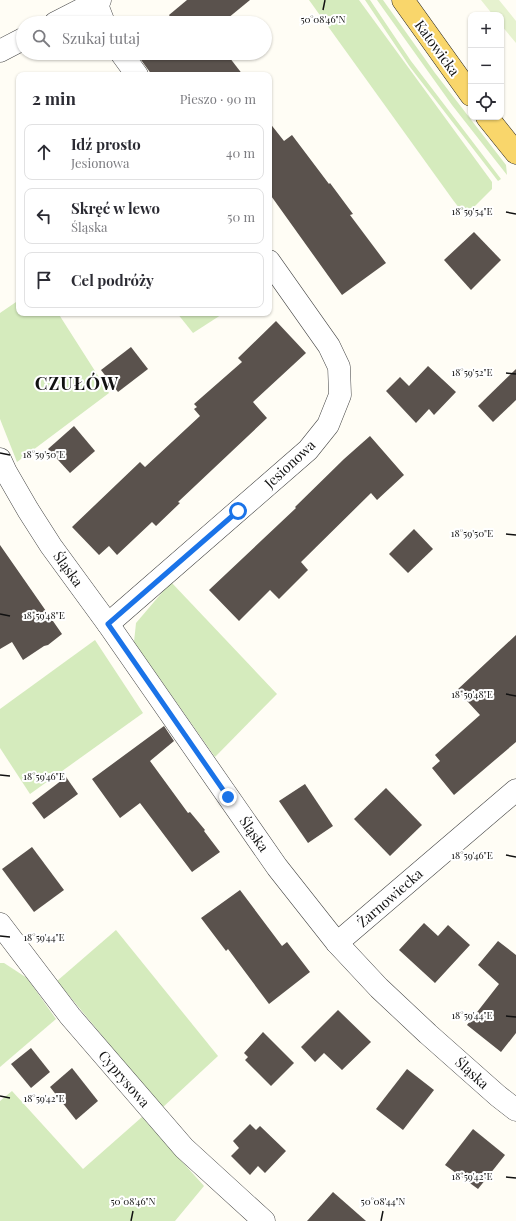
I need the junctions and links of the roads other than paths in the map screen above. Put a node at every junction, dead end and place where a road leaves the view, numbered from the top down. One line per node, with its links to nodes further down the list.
1 (403, 0): 9 (main road, Katowicka)
2 (98, 1): 3 (street); 4 (street)
3 (69, 16)
4 (102, 16)
5 (16, 43): 6 (street)
6 (0, 51)
7 (127, 60): 8 (street)
8 (135, 72)
9 (468, 91)
10 (489, 120): 11 (main road)
11 (516, 153)
12 (272, 265): 14 (street, Jesionowa)
13 (0, 458): 14 (street, Śląska)
14 (108, 624): 17 (street, Śląska)
15 (516, 790): 17 (street, Żarnowiecka)
16 (1, 928): 19 (street, Cyprysowa)
17 (337, 944): 18 (street, Śląska)
18 (516, 1110)
19 (264, 1221)

